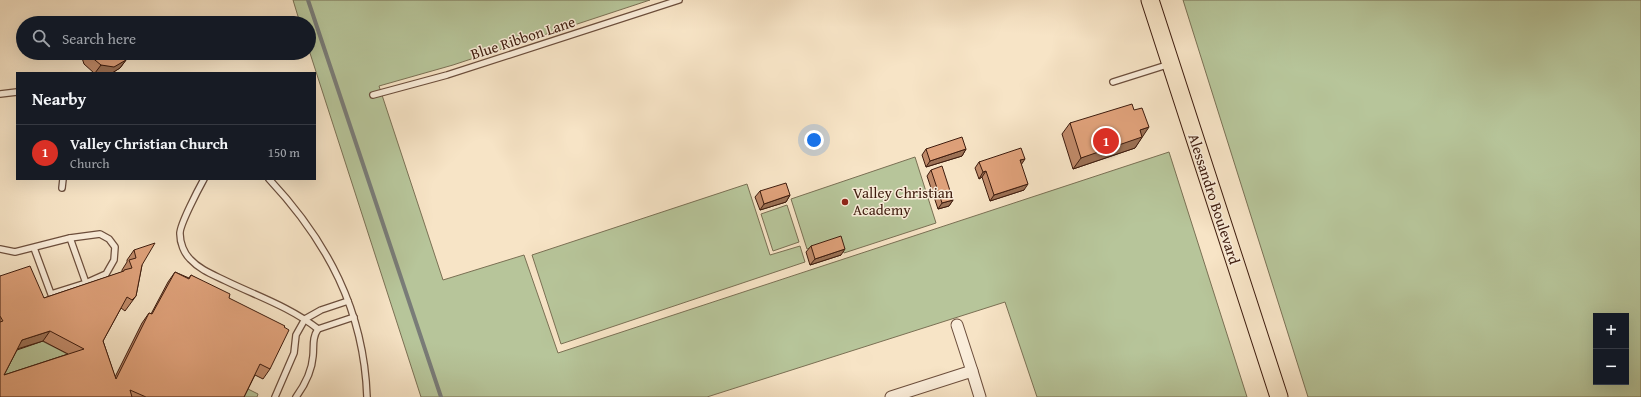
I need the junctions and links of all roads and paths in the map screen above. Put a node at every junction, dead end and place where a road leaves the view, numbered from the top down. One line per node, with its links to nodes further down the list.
1 (679, 0): 7 (lane, Blue Ribbon Lane)
2 (1150, 0): 3 (main road, Alessandro Boulevard)
3 (1170, 64): 4 (lane); 27 (main road, Alessandro Boulevard)
4 (1113, 82)
5 (16, 92): 6 (lane)
6 (0, 94)
7 (373, 95)
8 (63, 180): 11 (lane)
9 (203, 180): 18 (lane)
10 (270, 180): 16 (lane)
11 (62, 188)
12 (70, 238): 13 (lane); 15 (lane); 15 (lane)
13 (34, 248): 14 (lane); 15 (lane)
14 (0, 249)
15 (86, 283)
16 (348, 301): 17 (lane); 18 (lane)
17 (354, 317): 20 (lane); 24 (lane)
18 (305, 319): 20 (lane); 22 (lane)
19 (957, 325): 21 (street)
20 (318, 328): 23 (lane)
21 (972, 371): 25 (street); 26 (street)
22 (275, 397)
23 (296, 397)
24 (367, 397)
25 (891, 397)
26 (980, 397)
27 (1279, 397)

